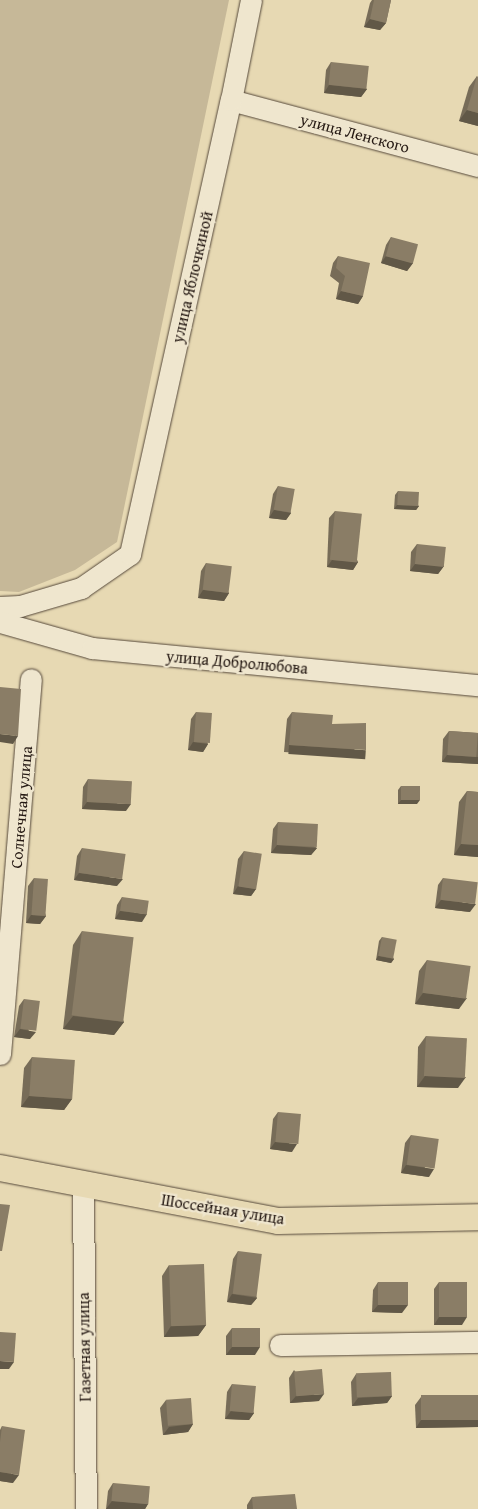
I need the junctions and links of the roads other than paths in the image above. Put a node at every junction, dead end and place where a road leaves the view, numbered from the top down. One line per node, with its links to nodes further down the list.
1 (251, 0): 2 (street, улица Яблочкиной)
2 (231, 100): 3 (street, улица Ленского); 4 (street, улица Яблочкиной)
3 (478, 166)
4 (0, 607)
5 (0, 622): 7 (street, улица Добролюбова)
6 (31, 679): 8 (street, Солнечная улица)
7 (478, 685)
8 (0, 1054)
9 (0, 1168): 10 (main road, Шоссейная улица)
10 (83, 1184): 11 (main road, Шоссейная улица); 14 (street, Газетная улица)
11 (478, 1217)
12 (478, 1342): 13 (street)
13 (280, 1345)
14 (86, 1509)

